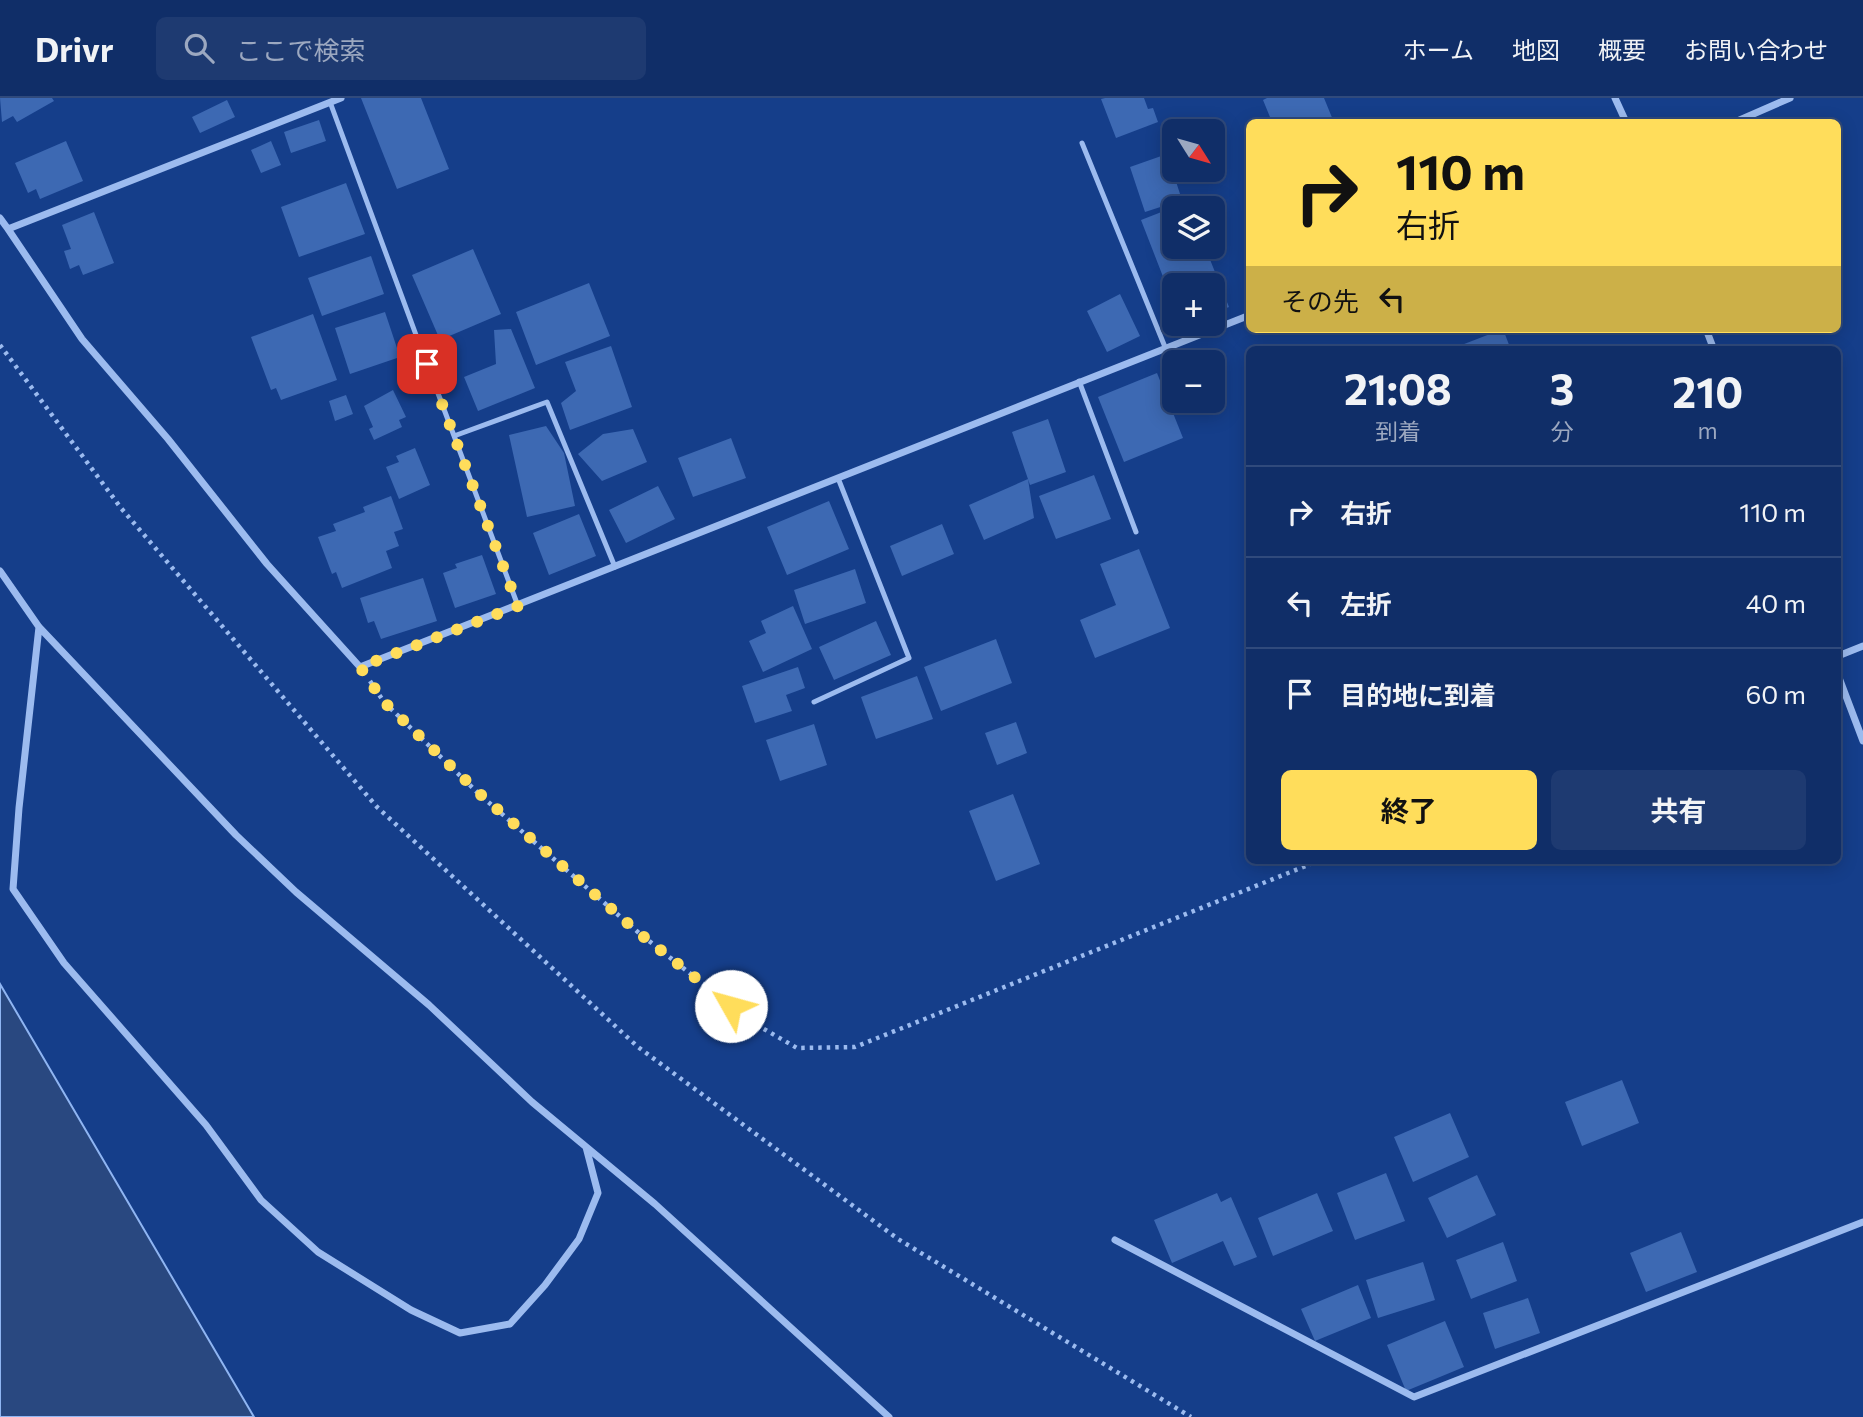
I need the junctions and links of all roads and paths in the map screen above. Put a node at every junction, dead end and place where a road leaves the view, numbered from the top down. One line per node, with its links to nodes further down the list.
1 (341, 98): 4 (street)
2 (1615, 98): 5 (street)
3 (1790, 98): 6 (street)
4 (330, 102): 9 (street); 11 (lane)
5 (1625, 119)
6 (1742, 119)
7 (1082, 143): 13 (lane)
8 (0, 218): 9 (street)
9 (8, 229): 25 (street)
10 (1246, 317): 13 (street)
11 (419, 343)
12 (0, 345): 34 (path)
13 (1166, 347): 15 (street)
14 (427, 364): 16 (lane)
15 (1079, 382): 17 (street); 18 (lane)
16 (454, 436): 19 (lane); 21 (lane)
17 (838, 478): 19 (street); 27 (lane)
18 (1136, 532)
19 (615, 567): 21 (street)
20 (0, 571): 22 (street)
21 (518, 606): 25 (street)
22 (39, 627): 30 (street); 30 (street)
23 (1863, 646): 24 (street)
24 (1841, 655)
25 (360, 667): 29 (path)
26 (1841, 683): 28 (street)
27 (814, 702)
28 (1863, 741)
29 (1311, 864)
30 (586, 1147): 33 (street)
31 (1863, 1222): 32 (street)
32 (1115, 1240)
33 (889, 1417)
34 (1191, 1417)

